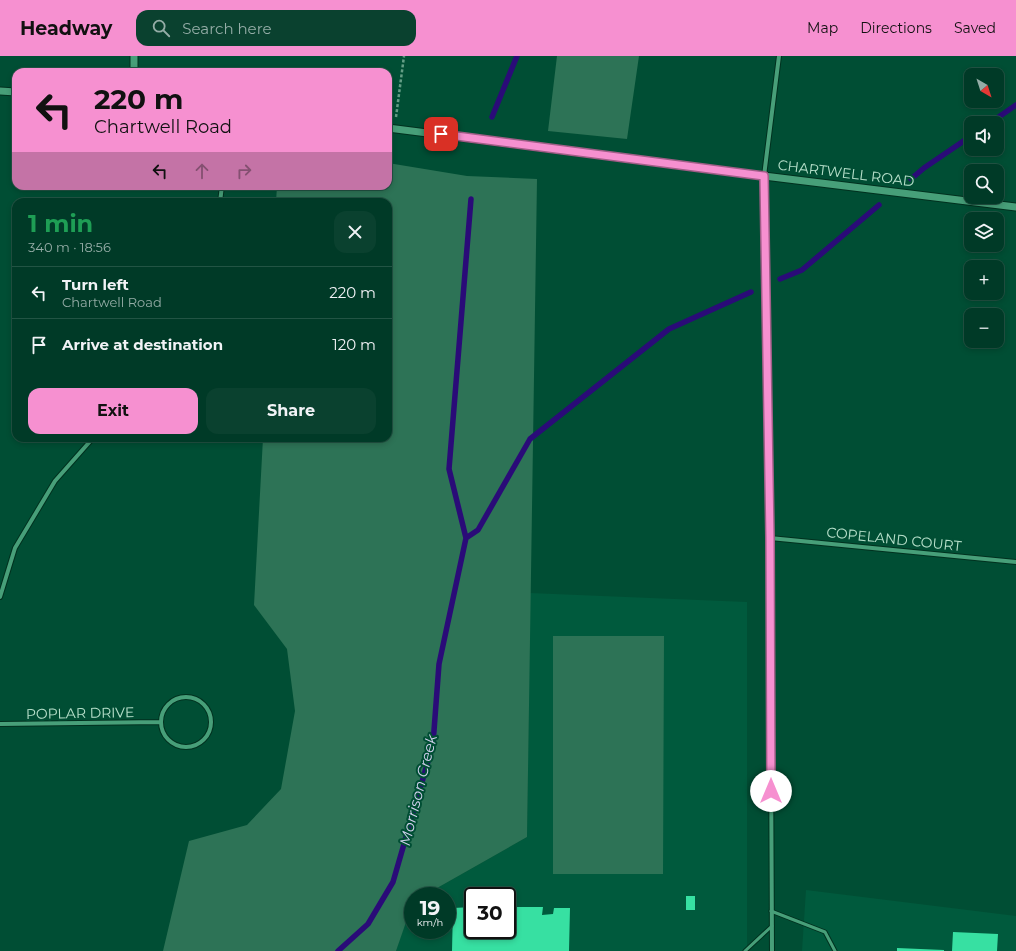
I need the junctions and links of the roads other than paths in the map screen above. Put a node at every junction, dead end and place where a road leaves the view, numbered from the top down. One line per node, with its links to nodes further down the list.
1 (134, 56): 3 (street)
2 (779, 56): 7 (street)
3 (134, 68)
4 (0, 91): 5 (street)
5 (12, 92)
6 (392, 128): 7 (street, CHARTWELL ROAD)
7 (764, 176): 8 (street, CHARTWELL ROAD); 10 (street)
8 (1016, 206)
9 (89, 442): 12 (street)
10 (770, 538): 11 (street, COPELAND COURT); 15 (street)
11 (1016, 562)
12 (0, 598)
13 (160, 722): 13 (street); 14 (street, POPLAR DRIVE)
14 (0, 724)
15 (771, 911): 16 (street); 19 (lane)
16 (772, 926): 17 (lane); 18 (street)
17 (745, 951)
18 (772, 951)
19 (835, 951)

